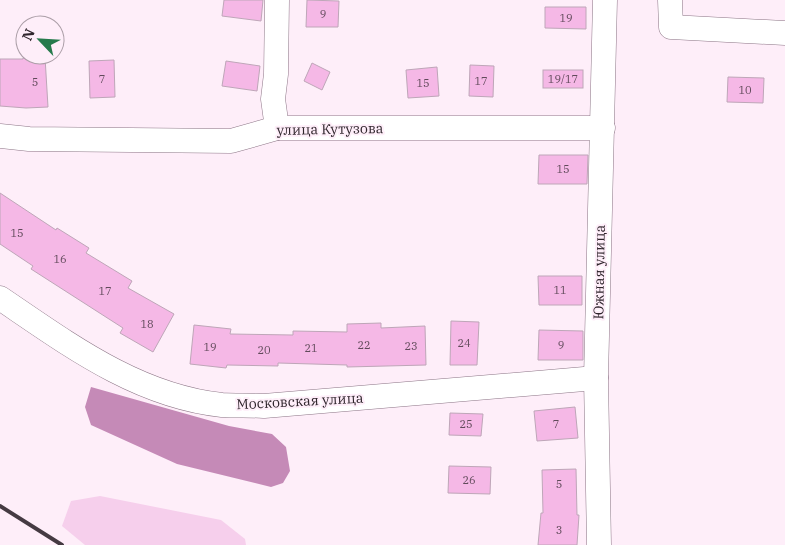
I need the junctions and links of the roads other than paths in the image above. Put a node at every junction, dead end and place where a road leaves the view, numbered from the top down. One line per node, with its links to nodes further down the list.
1 (277, 0): 5 (street)
2 (605, 0): 6 (street, Южная улица)
3 (670, 0): 4 (street)
4 (785, 33)
5 (277, 128): 6 (street, улица Кутузова); 7 (street, улица Кутузова)
6 (603, 128): 9 (street, Южная улица)
7 (0, 136)
8 (0, 298): 9 (street, Московская улица)
9 (596, 378): 10 (street, Южная улица)
10 (599, 545)

